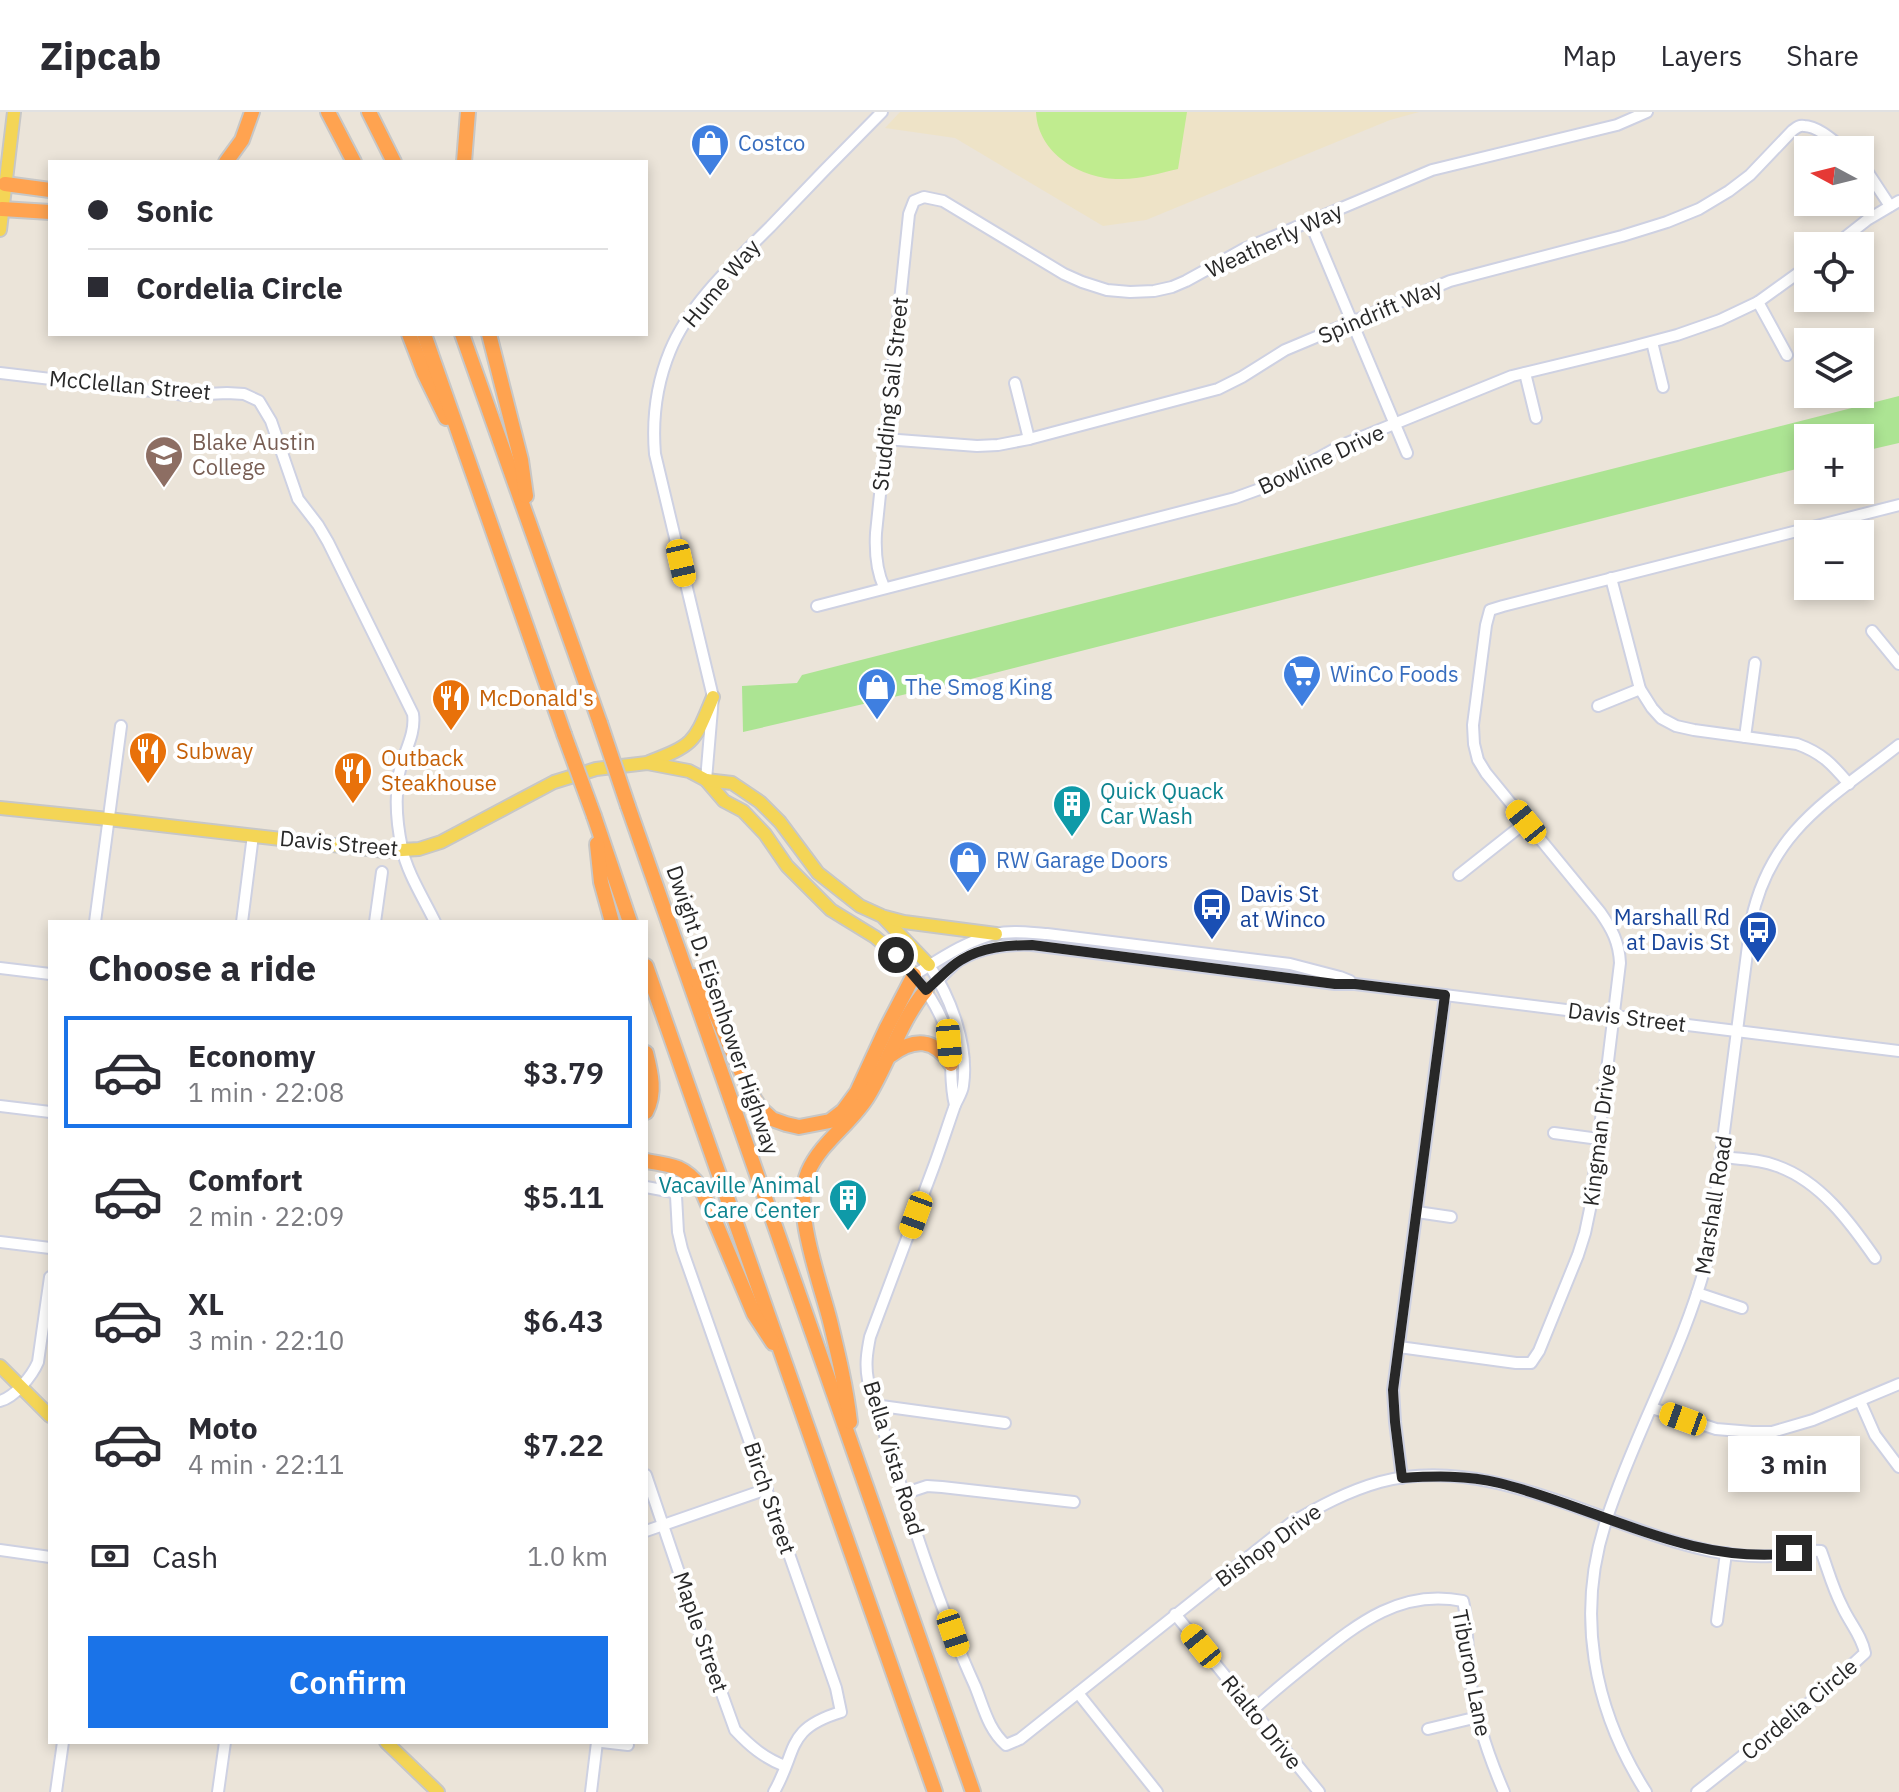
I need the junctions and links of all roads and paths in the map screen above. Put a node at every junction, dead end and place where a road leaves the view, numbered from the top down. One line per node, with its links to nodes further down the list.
1 (14, 112): 14 (main road)
2 (252, 112): 9 (highway)
3 (328, 112): 10 (highway)
4 (369, 112): 11 (highway)
5 (468, 112): 12 (highway)
6 (882, 112): 51 (street, Hume Way)
7 (1647, 112): 20 (street, Weatherly Way)
8 (1825, 136): 25 (street, Spindrift Way)
9 (227, 160)
10 (353, 160)
11 (393, 160)
12 (464, 160)
13 (1874, 180): 17 (street)
14 (2, 184): 15 (highway); 18 (main road)
15 (48, 190)
16 (914, 201): 20 (street, Weatherly Way); 38 (street, Studding Sail Street)
17 (1894, 203): 22 (street)
18 (1, 209): 19 (highway); 21 (main road)
19 (48, 212)
20 (1310, 222): 25 (street)
21 (0, 230)
22 (1852, 232)
23 (1794, 276): 24 (street, Bowline Drive)
24 (1758, 302): 30 (street, Bowline Drive); 31 (street)
25 (1351, 323): 37 (street); 39 (street, Spindrift Way)
26 (410, 336): 41 (highway)
27 (425, 336): 41 (highway)
28 (463, 336): 43 (highway, Dwight D. Eisenhower Highway)
29 (490, 336): 43 (highway)
30 (1652, 342): 33 (street, Bowline Drive); 35 (street)
31 (1787, 355)
32 (0, 373): 64 (street, McClellan Street)
33 (1525, 373): 36 (street); 37 (street, Bowline Drive)
34 (1015, 383): 39 (street)
35 (1663, 387)
36 (1536, 418)
37 (1395, 424): 40 (street); 45 (street, Bowline Drive)
38 (885, 439): 39 (street, Spindrift Way); 45 (street, Studding Sail Street)
39 (1029, 439)
40 (1407, 453)
41 (472, 472): 60 (highway, bridge)
42 (1899, 505): 44 (street, Kingman Drive)
43 (530, 528): 75 (highway, Dwight D. Eisenhower Highway, bridge)
44 (1611, 578): 50 (street); 62 (street, Kingman Drive)
45 (884, 587): 46 (street, Bowline Drive)
46 (817, 606)
47 (1872, 631): 49 (street)
48 (1755, 663): 54 (street)
49 (1899, 664)
50 (1640, 689): 52 (street); 54 (street)
51 (713, 697): 56 (main road); 57 (street, Hume Way)
52 (1598, 706)
53 (121, 726): 61 (street)
54 (1745, 737): 58 (street)
55 (1899, 745): 58 (street, Marshall Road)
56 (647, 763): 57 (main road, Davis Street); 64 (main road, Davis Street)
57 (706, 780): 67 (main road, Davis Street); 80 (main road, Davis Street)
58 (1849, 784): 86 (street, Marshall Road)
59 (0, 808): 61 (main road, Davis Street)
60 (594, 816): 72 (highway); 73 (highway)
61 (108, 819): 63 (main road, Davis Street); 68 (street)
62 (1526, 822): 66 (street); 85 (street, Kingman Drive)
63 (253, 835): 64 (main road, Davis Street); 69 (street)
64 (402, 850): 71 (street)
65 (382, 872): 70 (street)
66 (1459, 875)
67 (882, 916): 74 (main road); 76 (main road, Davis Street)
68 (95, 920)
69 (242, 920)
70 (375, 920)
71 (434, 920)
72 (611, 920)
73 (629, 920)
74 (996, 934): 76 (street, Davis Street); 82 (street, Davis Street)
75 (680, 954): 80 (highway); 119 (highway, Dwight D. Eisenhower Highway)
76 (929, 965): 80 (street, Davis Street); 81 (street, Davis Street)
77 (0, 968): 79 (street)
78 (648, 972): 109 (highway)
79 (48, 974)
80 (914, 975): 83 (street, Davis Street)
81 (939, 979): 82 (street, Davis Street); 83 (street, Davis Street); 91 (street, Bella Vista Road)
82 (1355, 984): 84 (street, Davis Street)
83 (926, 990): 88 (highway); 90 (street, Bella Vista Road)
84 (1445, 995): 85 (street, Davis Street); 100 (street)
85 (1613, 1016): 86 (street, Davis Street); 96 (street, Kingman Drive)
86 (1738, 1031): 87 (street, Davis Street); 97 (street, Marshall Road)
87 (1899, 1051)
88 (888, 1057): 90 (highway); 119 (highway)
89 (648, 1061): 93 (highway)
90 (951, 1064): 91 (street, Bella Vista Road)
91 (955, 1105): 115 (street, Bella Vista Road)
92 (0, 1106): 94 (street)
93 (648, 1108)
94 (48, 1112)
95 (1554, 1133): 96 (street)
96 (1599, 1139): 108 (street, Kingman Drive)
97 (1722, 1157): 104 (street); 106 (street, Marshall Road)
98 (648, 1161): 109 (highway)
99 (648, 1187): 123 (street, Birch Street)
100 (1417, 1212): 101 (street); 108 (street)
101 (1451, 1217)
102 (0, 1242): 103 (street)
103 (48, 1248)
104 (1875, 1258)
105 (48, 1293): 112 (street)
106 (1697, 1293): 107 (street); 116 (street, Marshall Road)
107 (1742, 1308)
108 (1399, 1347): 121 (street)
109 (783, 1358): 152 (highway)
110 (0, 1366): 112 (main road)
111 (1899, 1384): 114 (street)
112 (20, 1386): 113 (street); 117 (main road)
113 (0, 1401)
114 (1860, 1401): 116 (street); 120 (street)
115 (874, 1405): 118 (street); 124 (street, Bella Vista Road)
116 (1652, 1408): 126 (street, Marshall Road)
117 (48, 1414)
118 (1005, 1423)
119 (854, 1450): 153 (highway, Dwight D. Eisenhower Highway)
120 (1899, 1467)
121 (1402, 1478): 126 (street, Bishop Drive); 132 (street, Bishop Drive)
122 (648, 1481): 127 (street, Maple Street)
123 (767, 1489): 127 (street); 145 (street, Birch Street)
124 (903, 1494): 125 (street); 138 (street, Bella Vista Road)
125 (1074, 1502)
126 (1606, 1519): 130 (street, Cordelia Circle); 156 (street, Marshall Road)
127 (664, 1525): 128 (street); 145 (street, Maple Street)
128 (648, 1530)
129 (0, 1550): 131 (street)
130 (1726, 1553): 133 (street); 157 (street, Cordelia Circle)
131 (48, 1557)
132 (1175, 1614): 134 (street, Bishop Drive); 135 (street, Rialto Drive)
133 (1717, 1621)
134 (1078, 1693): 138 (street, Bishop Drive); 146 (street)
135 (1253, 1710): 136 (street, Tiburon Lane); 154 (street, Rialto Drive)
136 (1478, 1717): 137 (street); 155 (street, Tiburon Lane)
137 (1428, 1729)
138 (1020, 1739)
139 (63, 1744): 147 (street)
140 (225, 1744): 148 (street)
141 (388, 1744): 149 (main road)
142 (599, 1744): 150 (street)
143 (618, 1744): 144 (street)
144 (628, 1745)
145 (785, 1766): 151 (street, Birch Street)
146 (1153, 1790)
147 (56, 1792)
148 (218, 1792)
149 (438, 1792)
150 (591, 1792)
151 (774, 1792)
152 (935, 1792)
153 (973, 1792)
154 (1319, 1792)
155 (1504, 1792)
156 (1646, 1792)
157 (1697, 1792)

